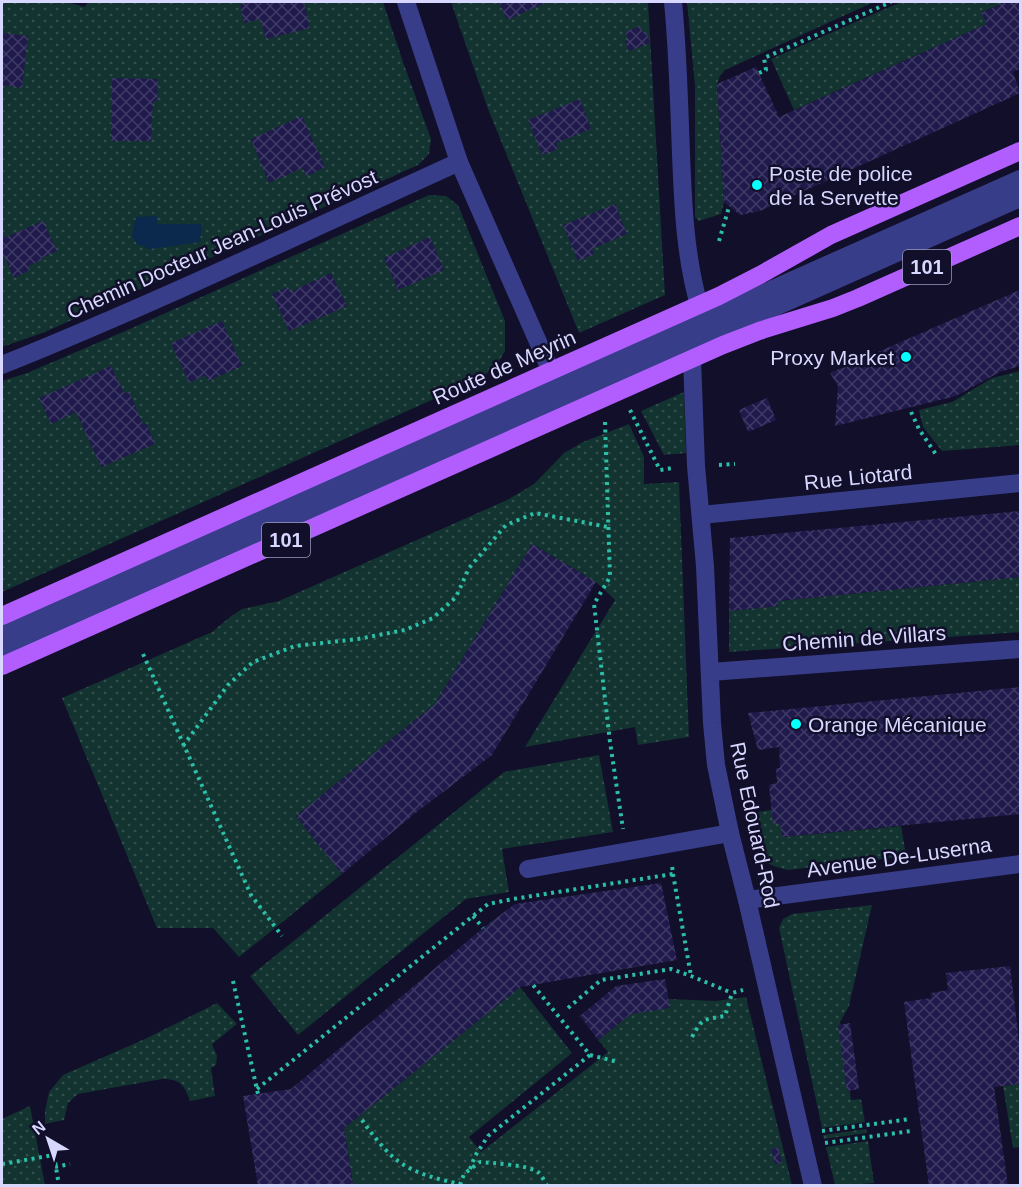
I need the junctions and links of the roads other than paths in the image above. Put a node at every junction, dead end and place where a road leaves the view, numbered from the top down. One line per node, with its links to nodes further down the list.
1 (406, 2): 4 (street)
2 (673, 2): 8 (street)
3 (1020, 151): 8 (main road, Route de Meyrin / 101)
4 (459, 162): 10 (street, Chemin Docteur Jean-Louis Prévost); 11 (street)
5 (1020, 179): 11 (street)
6 (1020, 198): 11 (street)
7 (1020, 226): 9 (main road, Route de Meyrin / 101)
8 (699, 304): 11 (main road, Route de Meyrin / 101)
9 (692, 359): 11 (main road, Route de Meyrin / 101); 13 (street, Rue Edouard-Rod)
10 (2, 365)
11 (557, 385): 14 (main road, Route de Meyrin / 101); 15 (street); 17 (street); 18 (main road, Route de Meyrin / 101)
12 (1020, 483): 13 (street, Rue Liotard)
13 (701, 515): 19 (street, Rue Edouard-Rod)
14 (2, 616)
15 (2, 632)
16 (1020, 649): 19 (street, Chemin de Villars)
17 (2, 651)
18 (2, 666)
19 (711, 672): 20 (street, Rue Edouard-Rod)
20 (730, 833): 22 (street); 23 (street, Rue Edouard-Rod)
21 (1020, 864): 23 (street, Avenue De-Luserna)
22 (528, 869)
23 (747, 900): 24 (street, Rue Edouard-Rod)
24 (813, 1185)

